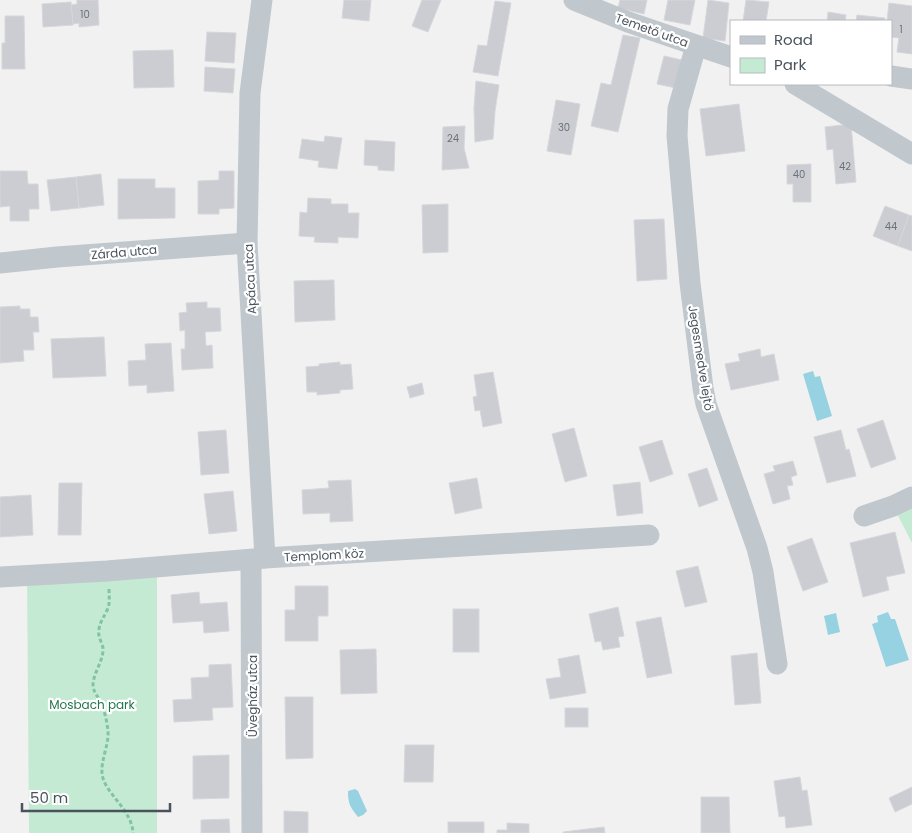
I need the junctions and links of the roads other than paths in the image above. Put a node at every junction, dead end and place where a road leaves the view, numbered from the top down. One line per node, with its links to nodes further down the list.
1 (262, 0): 9 (street, Apáca utca)
2 (574, 0): 3 (street, Temető utca)
3 (696, 46): 4 (street, Temető utca); 16 (street, Jegesmedve lejtő)
4 (730, 57)
5 (892, 76): 6 (street)
6 (912, 78)
7 (797, 85): 8 (street)
8 (912, 154)
9 (248, 243): 10 (street, Zárda utca); 14 (street, Apáca utca)
10 (0, 263)
11 (912, 497): 12 (street)
12 (864, 516)
13 (649, 535): 14 (street, Templom köz)
14 (258, 559): 15 (street, Templom köz); 17 (street, Üvegház utca)
15 (0, 577)
16 (777, 664)
17 (252, 833)

